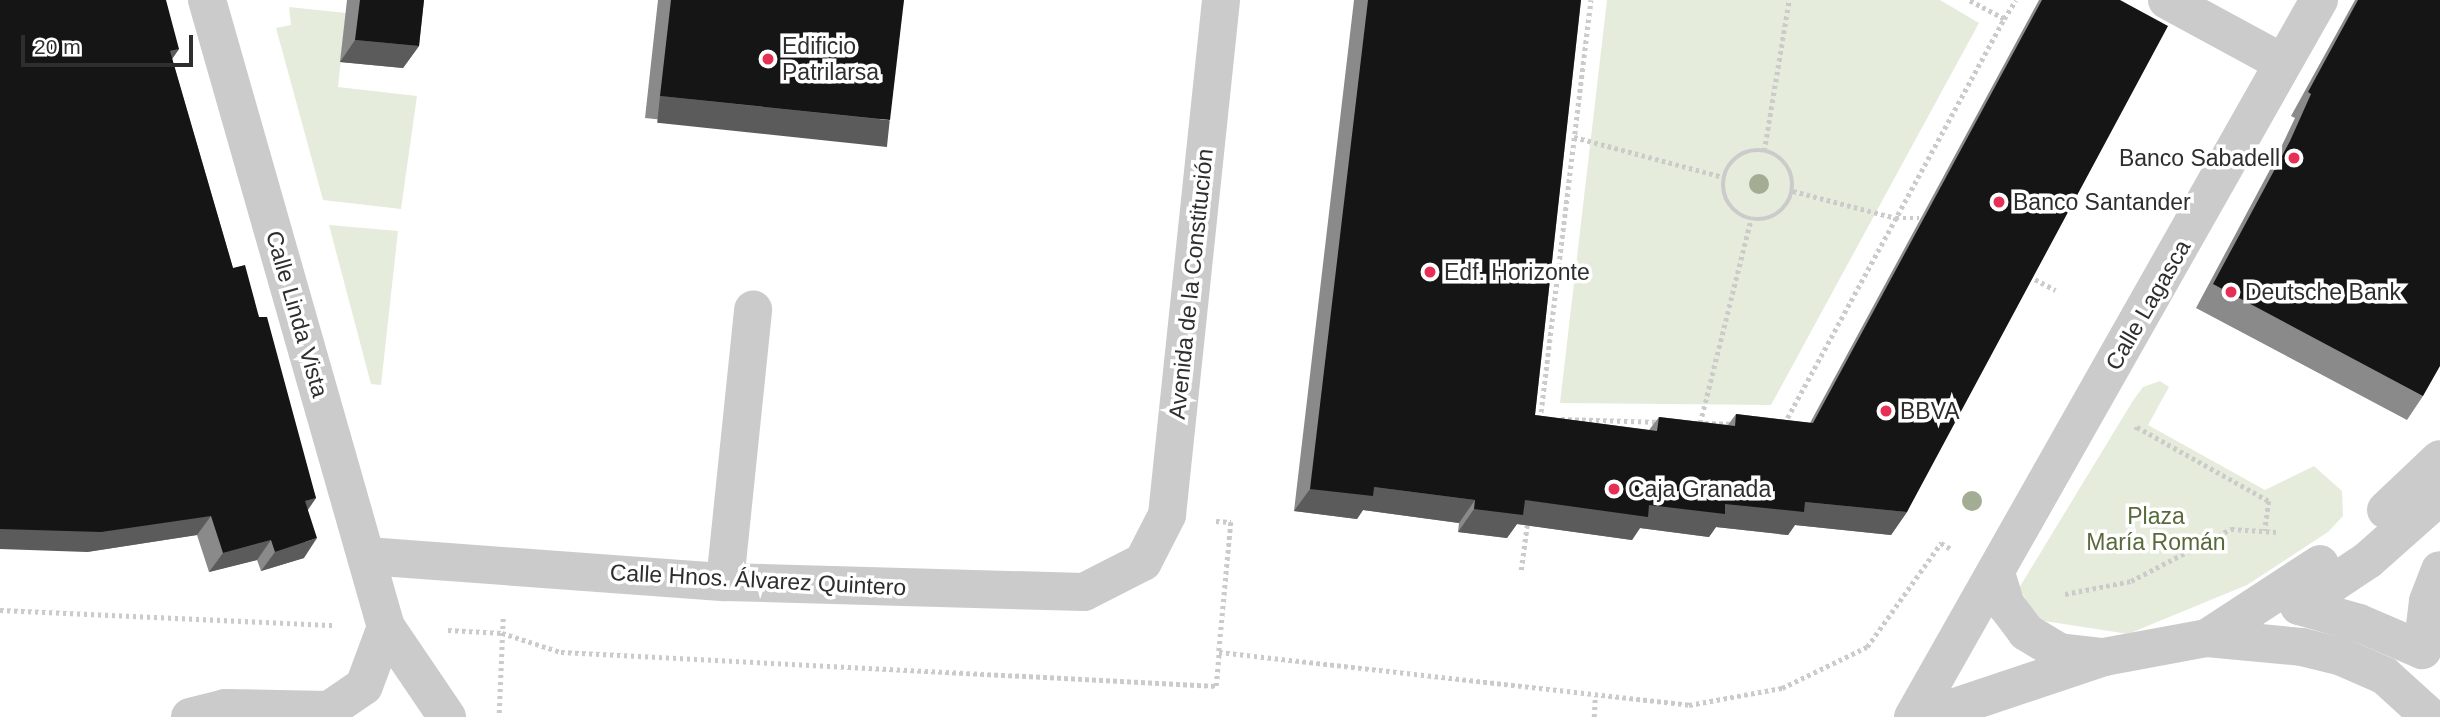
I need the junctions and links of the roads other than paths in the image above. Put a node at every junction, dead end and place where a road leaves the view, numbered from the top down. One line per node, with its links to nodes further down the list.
1 (206, 0): 9 (street, Calle Linda Vista)
2 (1222, 0): 10 (street, Avenida de la Constitución)
3 (2168, 0): 5 (street)
4 (2319, 0): 5 (street, Calle Lagasca)
5 (2283, 63): 12 (street, Calle Lagasca)
6 (753, 309): 13 (street)
7 (2440, 459): 15 (street)
8 (2440, 496): 11 (street)
9 (367, 556): 13 (street, Calle Hnos. Álvarez Quintero); 14 (street, Calle Linda Vista)
10 (1143, 562): 13 (street, Calle Hnos. Álvarez Quintero)
11 (2440, 570)
12 (1996, 573): 16 (street); 19 (street, Calle Lagasca)
13 (725, 582)
14 (386, 627): 17 (street); 18 (street, Calle Linda Vista)
15 (2207, 638): 16 (street); 21 (street)
16 (2104, 657): 20 (street)
17 (190, 717)
18 (447, 717)
19 (1913, 717)
20 (1925, 717)
21 (2430, 717)

